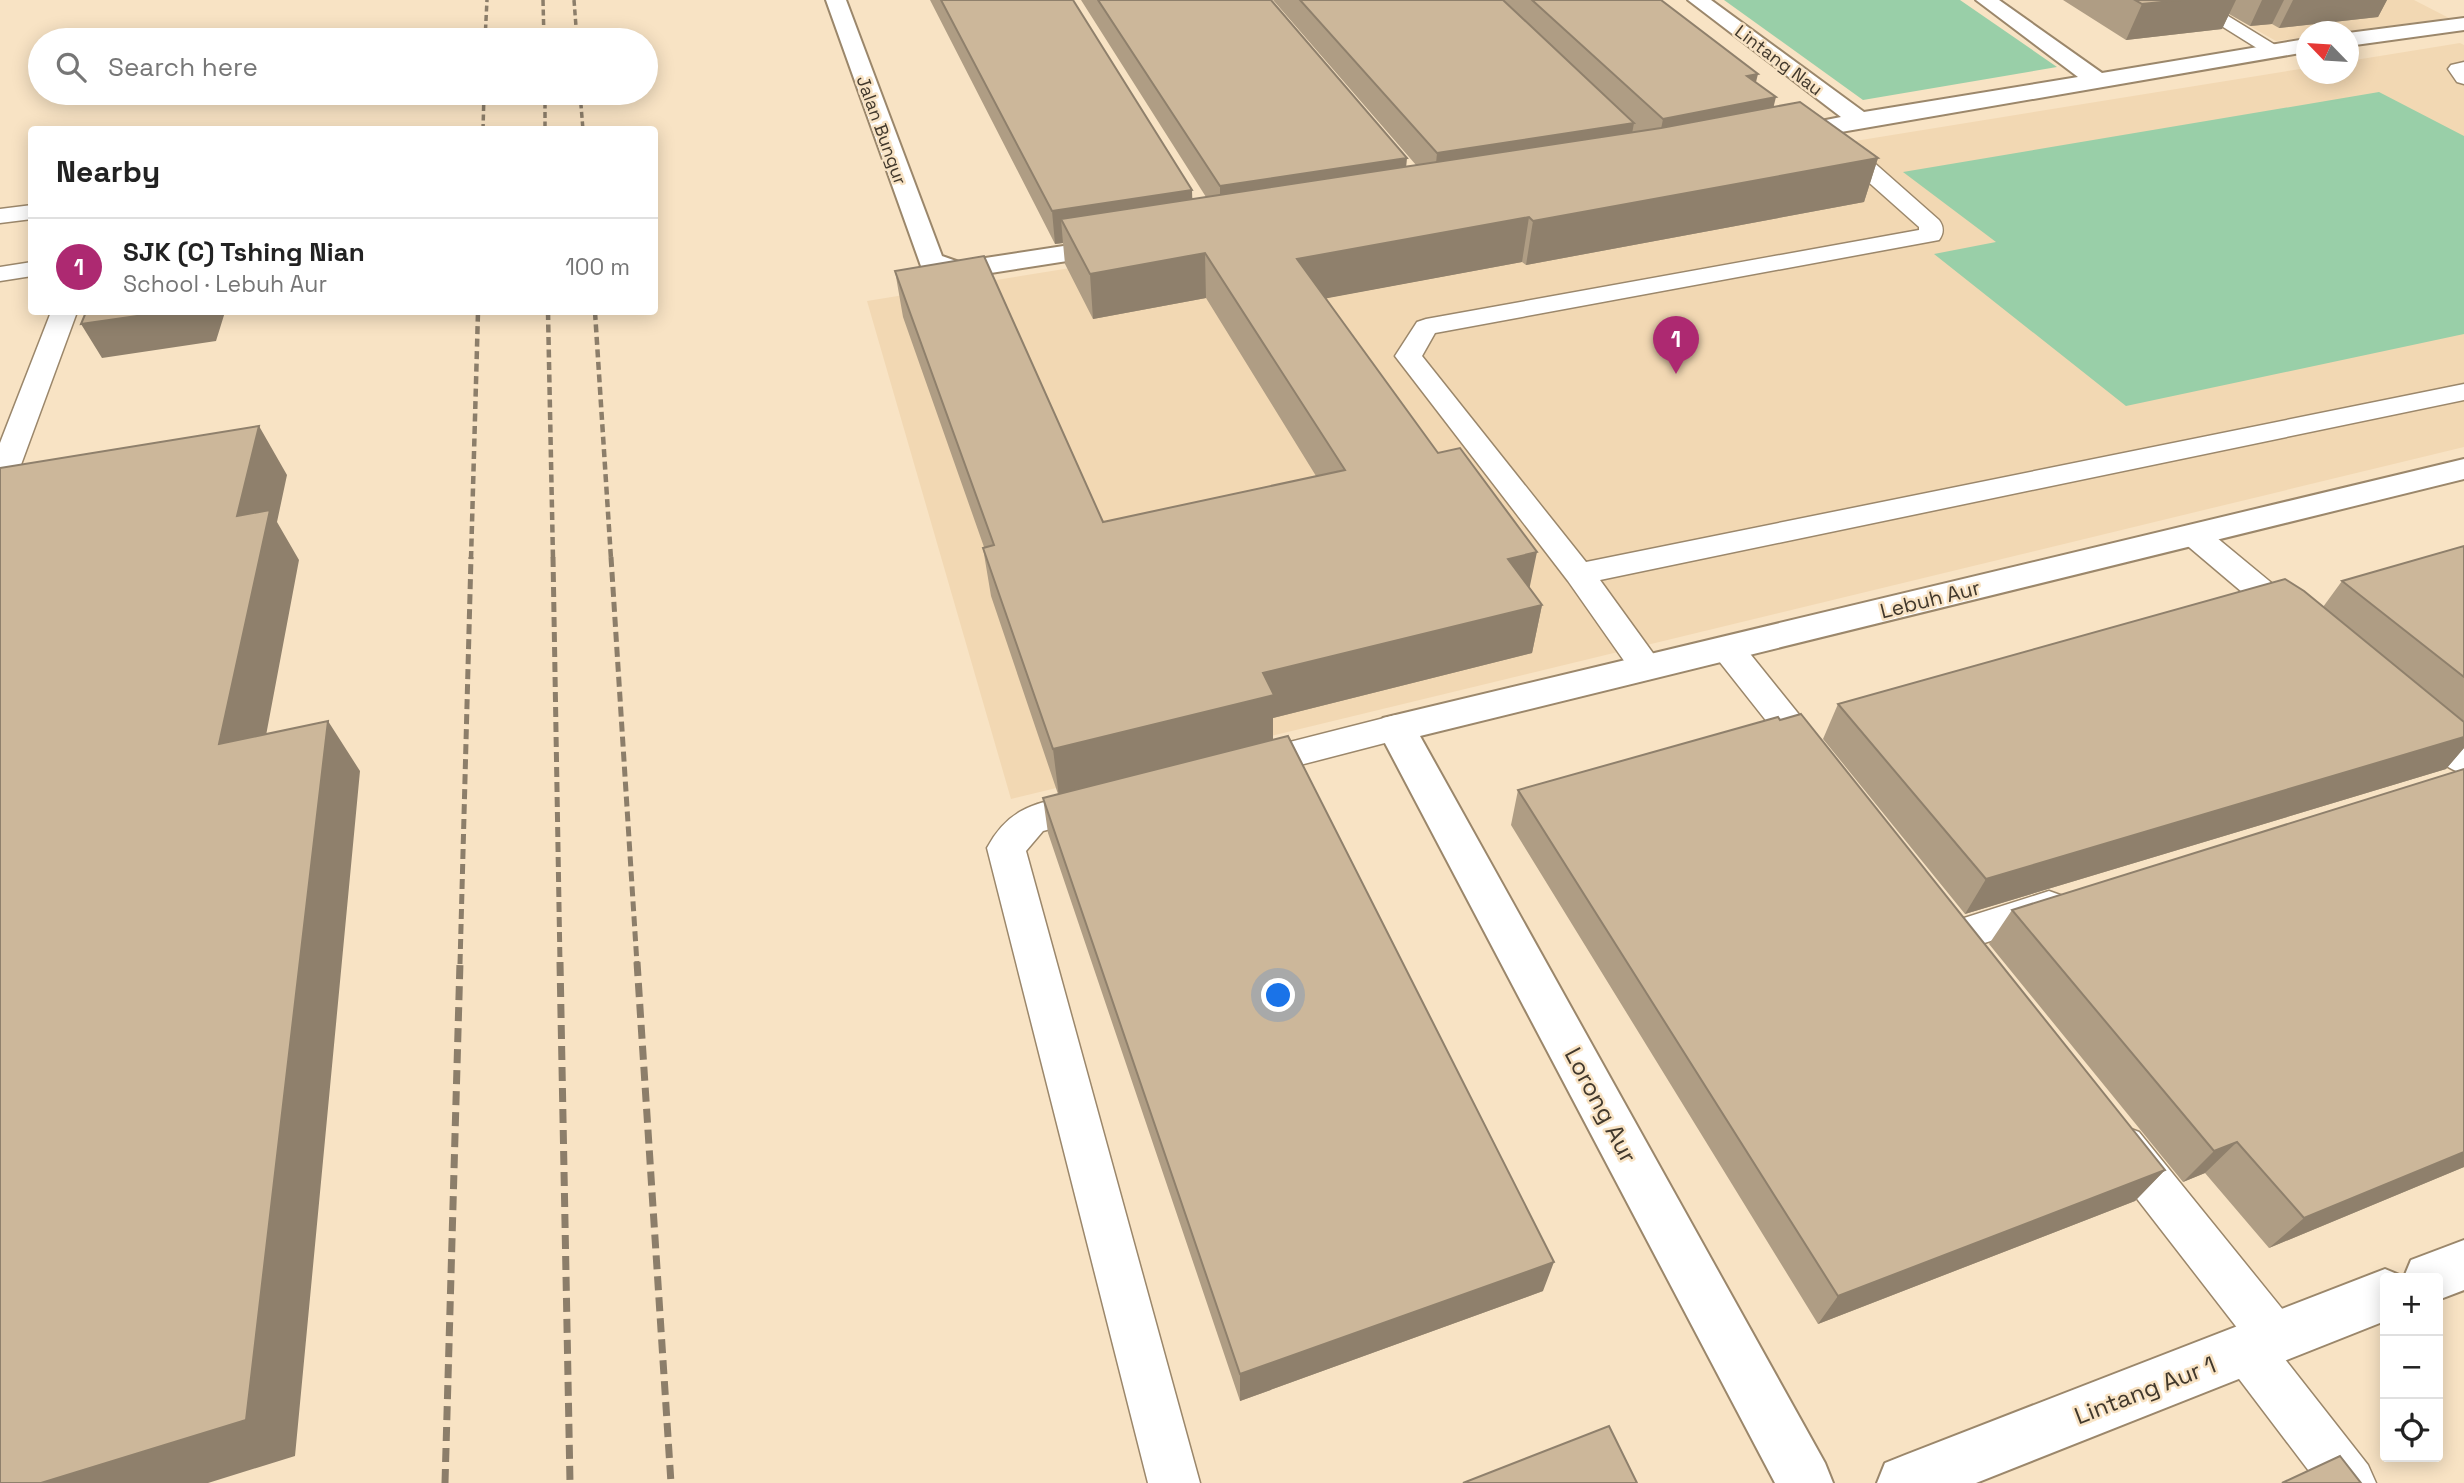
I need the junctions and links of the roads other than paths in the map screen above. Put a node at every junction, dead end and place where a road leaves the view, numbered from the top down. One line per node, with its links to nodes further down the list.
1 (836, 0): 19 (street, Jalan Bungur)
2 (1698, 0): 14 (street, Lintang Nau)
3 (1986, 0): 13 (street)
4 (2189, 0): 10 (lane)
5 (2440, 6): 6 (street)
6 (2464, 18)
7 (2464, 24): 8 (street)
8 (2359, 38)
9 (2296, 48): 10 (street)
10 (2275, 51): 13 (street)
11 (2464, 68): 12 (lane)
12 (2464, 78)
13 (2097, 80): 14 (street)
14 (1860, 120): 15 (street)
15 (1821, 128): 16 (street); 27 (lane)
16 (1755, 141)
17 (28, 212): 18 (lane)
18 (0, 216)
19 (1133, 243)
20 (28, 270): 21 (lane)
21 (0, 274)
22 (63, 315): 25 (lane)
23 (2464, 392): 27 (lane)
24 (2460, 474): 26 (street, Lebuh Aur)
25 (0, 481)
26 (2194, 534): 28 (lane); 29 (street, Lebuh Aur)
27 (1579, 574): 30 (lane)
28 (2318, 639)
29 (1727, 648): 30 (street, Lebuh Aur); 35 (lane)
30 (1646, 667): 32 (street, Lebuh Aur)
31 (2402, 709): 33 (lane)
32 (1396, 728): 34 (lane); 47 (street, Lorong Aur)
33 (2464, 761)
34 (1220, 772)
35 (1837, 786)
36 (1126, 796): 46 (lane)
37 (2076, 899): 39 (lane)
38 (1930, 904): 39 (lane)
39 (1956, 936): 40 (lane)
40 (1982, 968)
41 (2102, 1120): 45 (lane)
42 (2464, 1265): 43 (street)
43 (2442, 1273)
44 (2380, 1297): 45 (street, Lintang Aur 1)
45 (2261, 1344): 48 (street, Lintang Aur 1); 49 (lane)
46 (1174, 1483)
47 (1805, 1483)
48 (1905, 1483)
49 (2350, 1483)

